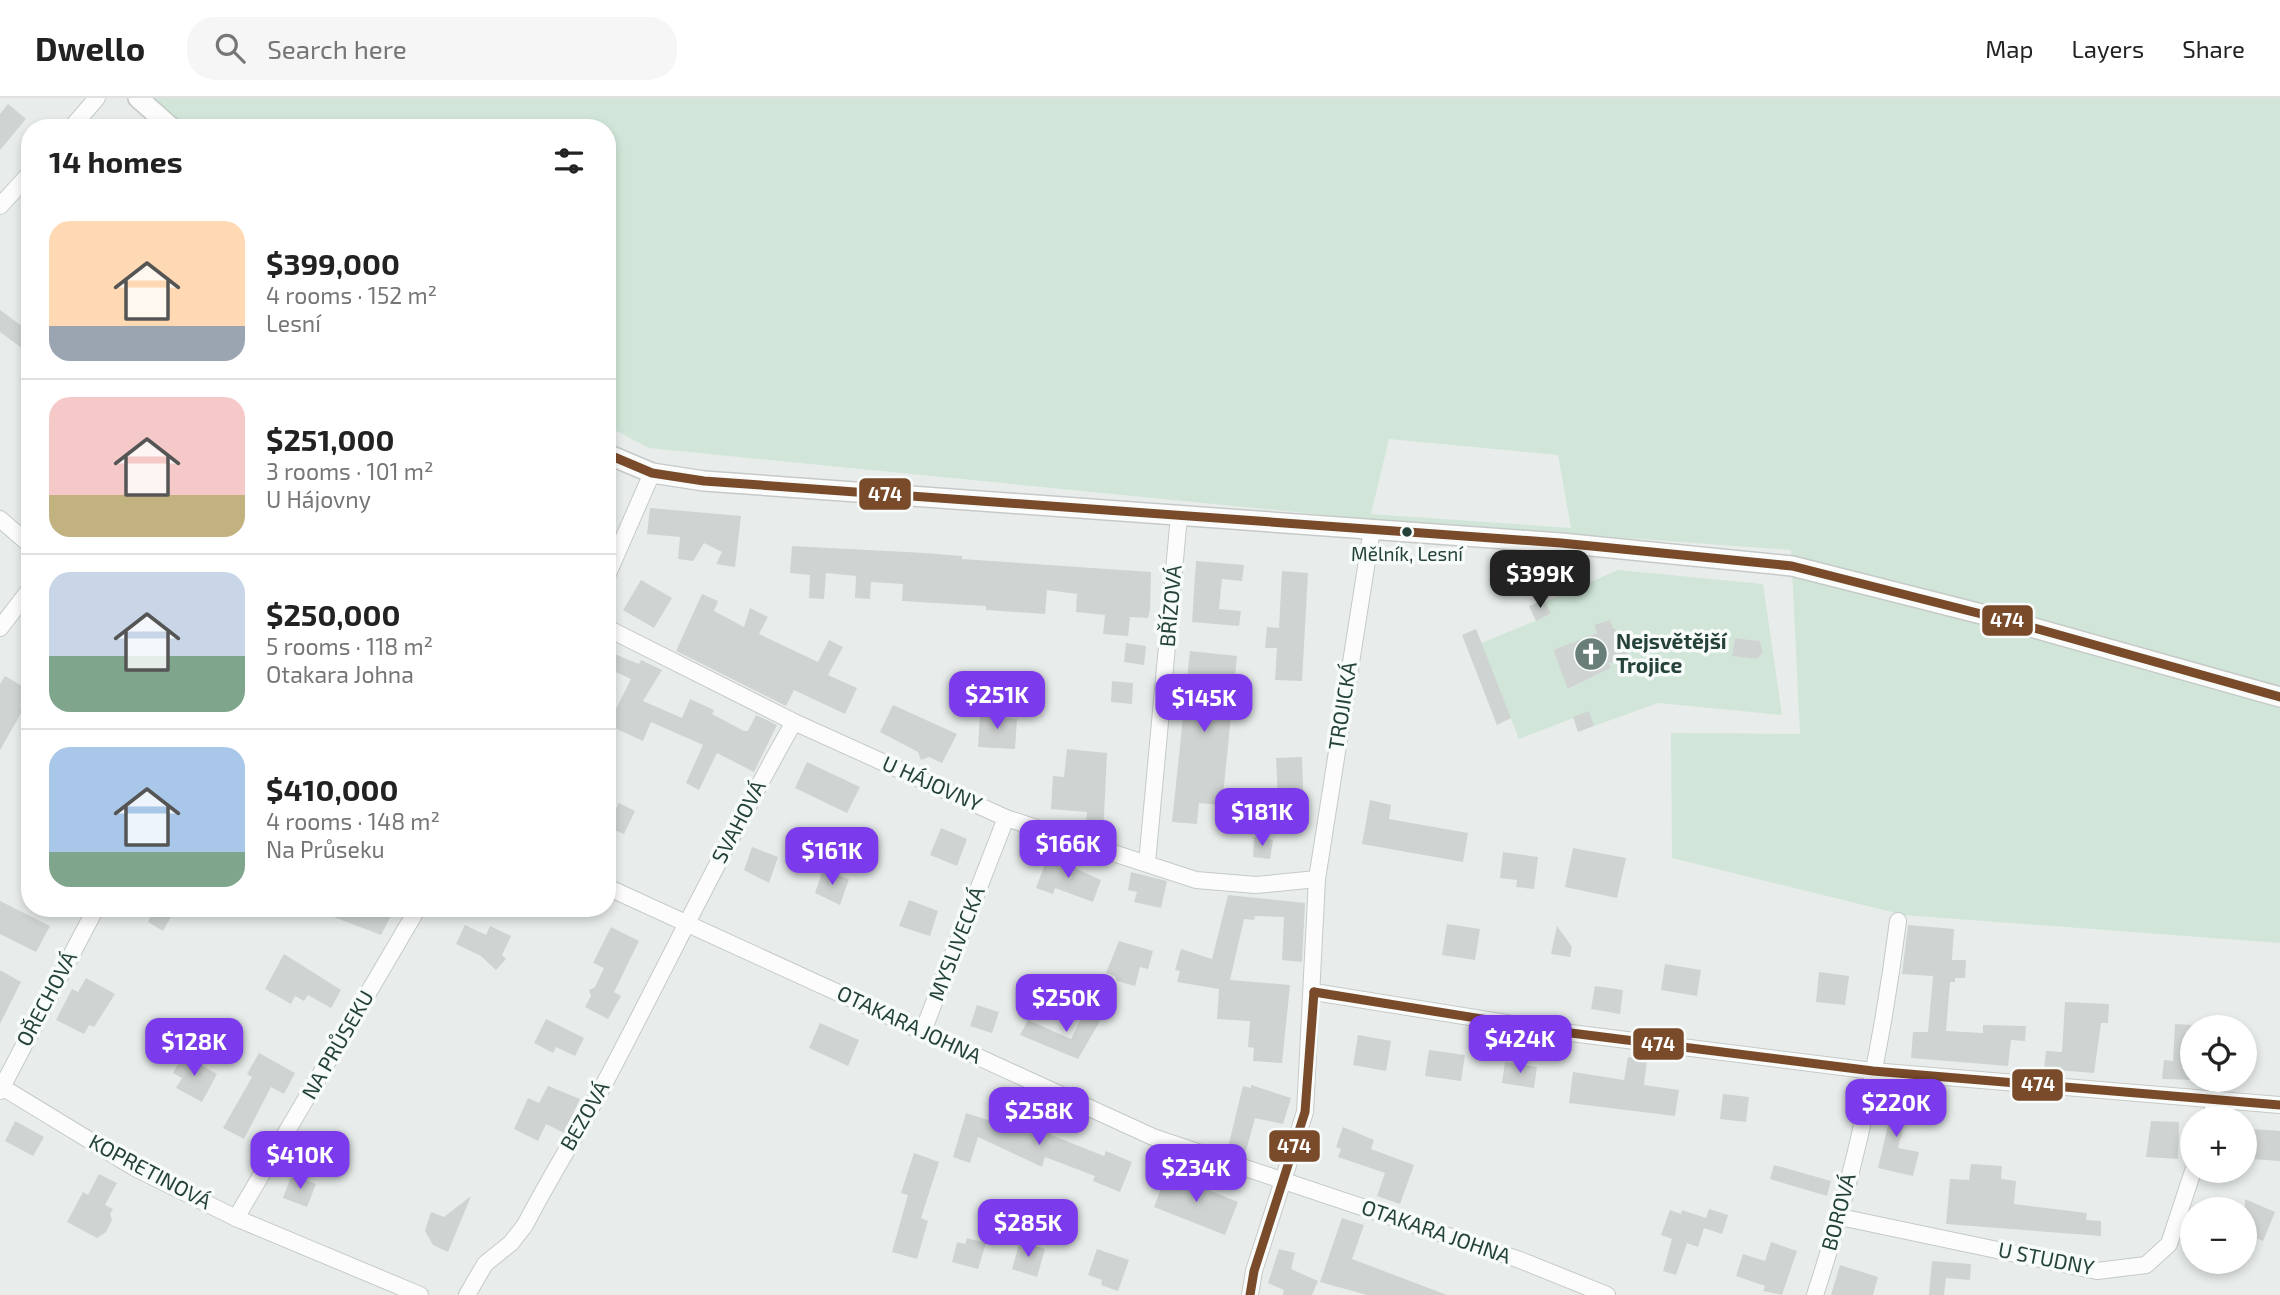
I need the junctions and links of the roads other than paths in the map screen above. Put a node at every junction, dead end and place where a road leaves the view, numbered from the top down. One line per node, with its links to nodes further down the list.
1 (97, 98): 3 (street)
2 (138, 98): 4 (street)
3 (79, 119)
4 (162, 119)
5 (21, 183): 6 (street)
6 (0, 206)
7 (616, 458): 8 (street)
8 (652, 473): 9 (street); 13 (street)
9 (1179, 516): 11 (street); 20 (street, BŘÍZOVÁ)
10 (0, 519): 12 (street)
11 (1372, 529): 17 (street); 21 (street, TROJICKÁ)
12 (21, 537)
13 (616, 555)
14 (21, 601): 15 (street)
15 (0, 628)
16 (616, 633): 18 (street, U HÁJOVNY)
17 (2280, 697)
18 (794, 722): 19 (street, U HÁJOVNY); 26 (street, SVAHOVÁ)
19 (1006, 818): 20 (street, U HÁJOVNY); 28 (street, MYSLIVECKÁ)
20 (1147, 863): 21 (street, U HÁJOVNY)
21 (1317, 879): 27 (street, TROJICKÁ)
22 (616, 891): 26 (street, OTAKARA JOHNA)
23 (91, 917): 30 (street, OŘECHOVÁ)
24 (413, 917): 37 (street, NA PRŮSEKU)
25 (1898, 921): 29 (street, BOROVÁ)
26 (688, 924): 28 (street, OTAKARA JOHNA); 39 (street, BEZOVÁ)
27 (1314, 992): 29 (street); 34 (street, TROJICKÁ)
28 (923, 1031): 34 (street, OTAKARA JOHNA)
29 (1873, 1071): 31 (street); 36 (street, BOROVÁ)
30 (1, 1089): 37 (street, KOPRETINOVÁ)
31 (2216, 1100): 32 (street); 33 (street)
32 (2280, 1105)
33 (2214, 1106)
34 (1285, 1181): 40 (street, TROJICKÁ); 41 (street, OTAKARA JOHNA)
35 (2189, 1183): 36 (street, U STUDNY)
36 (1840, 1217): 42 (street, BOROVÁ)
37 (236, 1218): 38 (street, KOPRETINOVÁ)
38 (420, 1295)
39 (467, 1295)
40 (1250, 1295)
41 (1607, 1295)
42 (1815, 1295)

